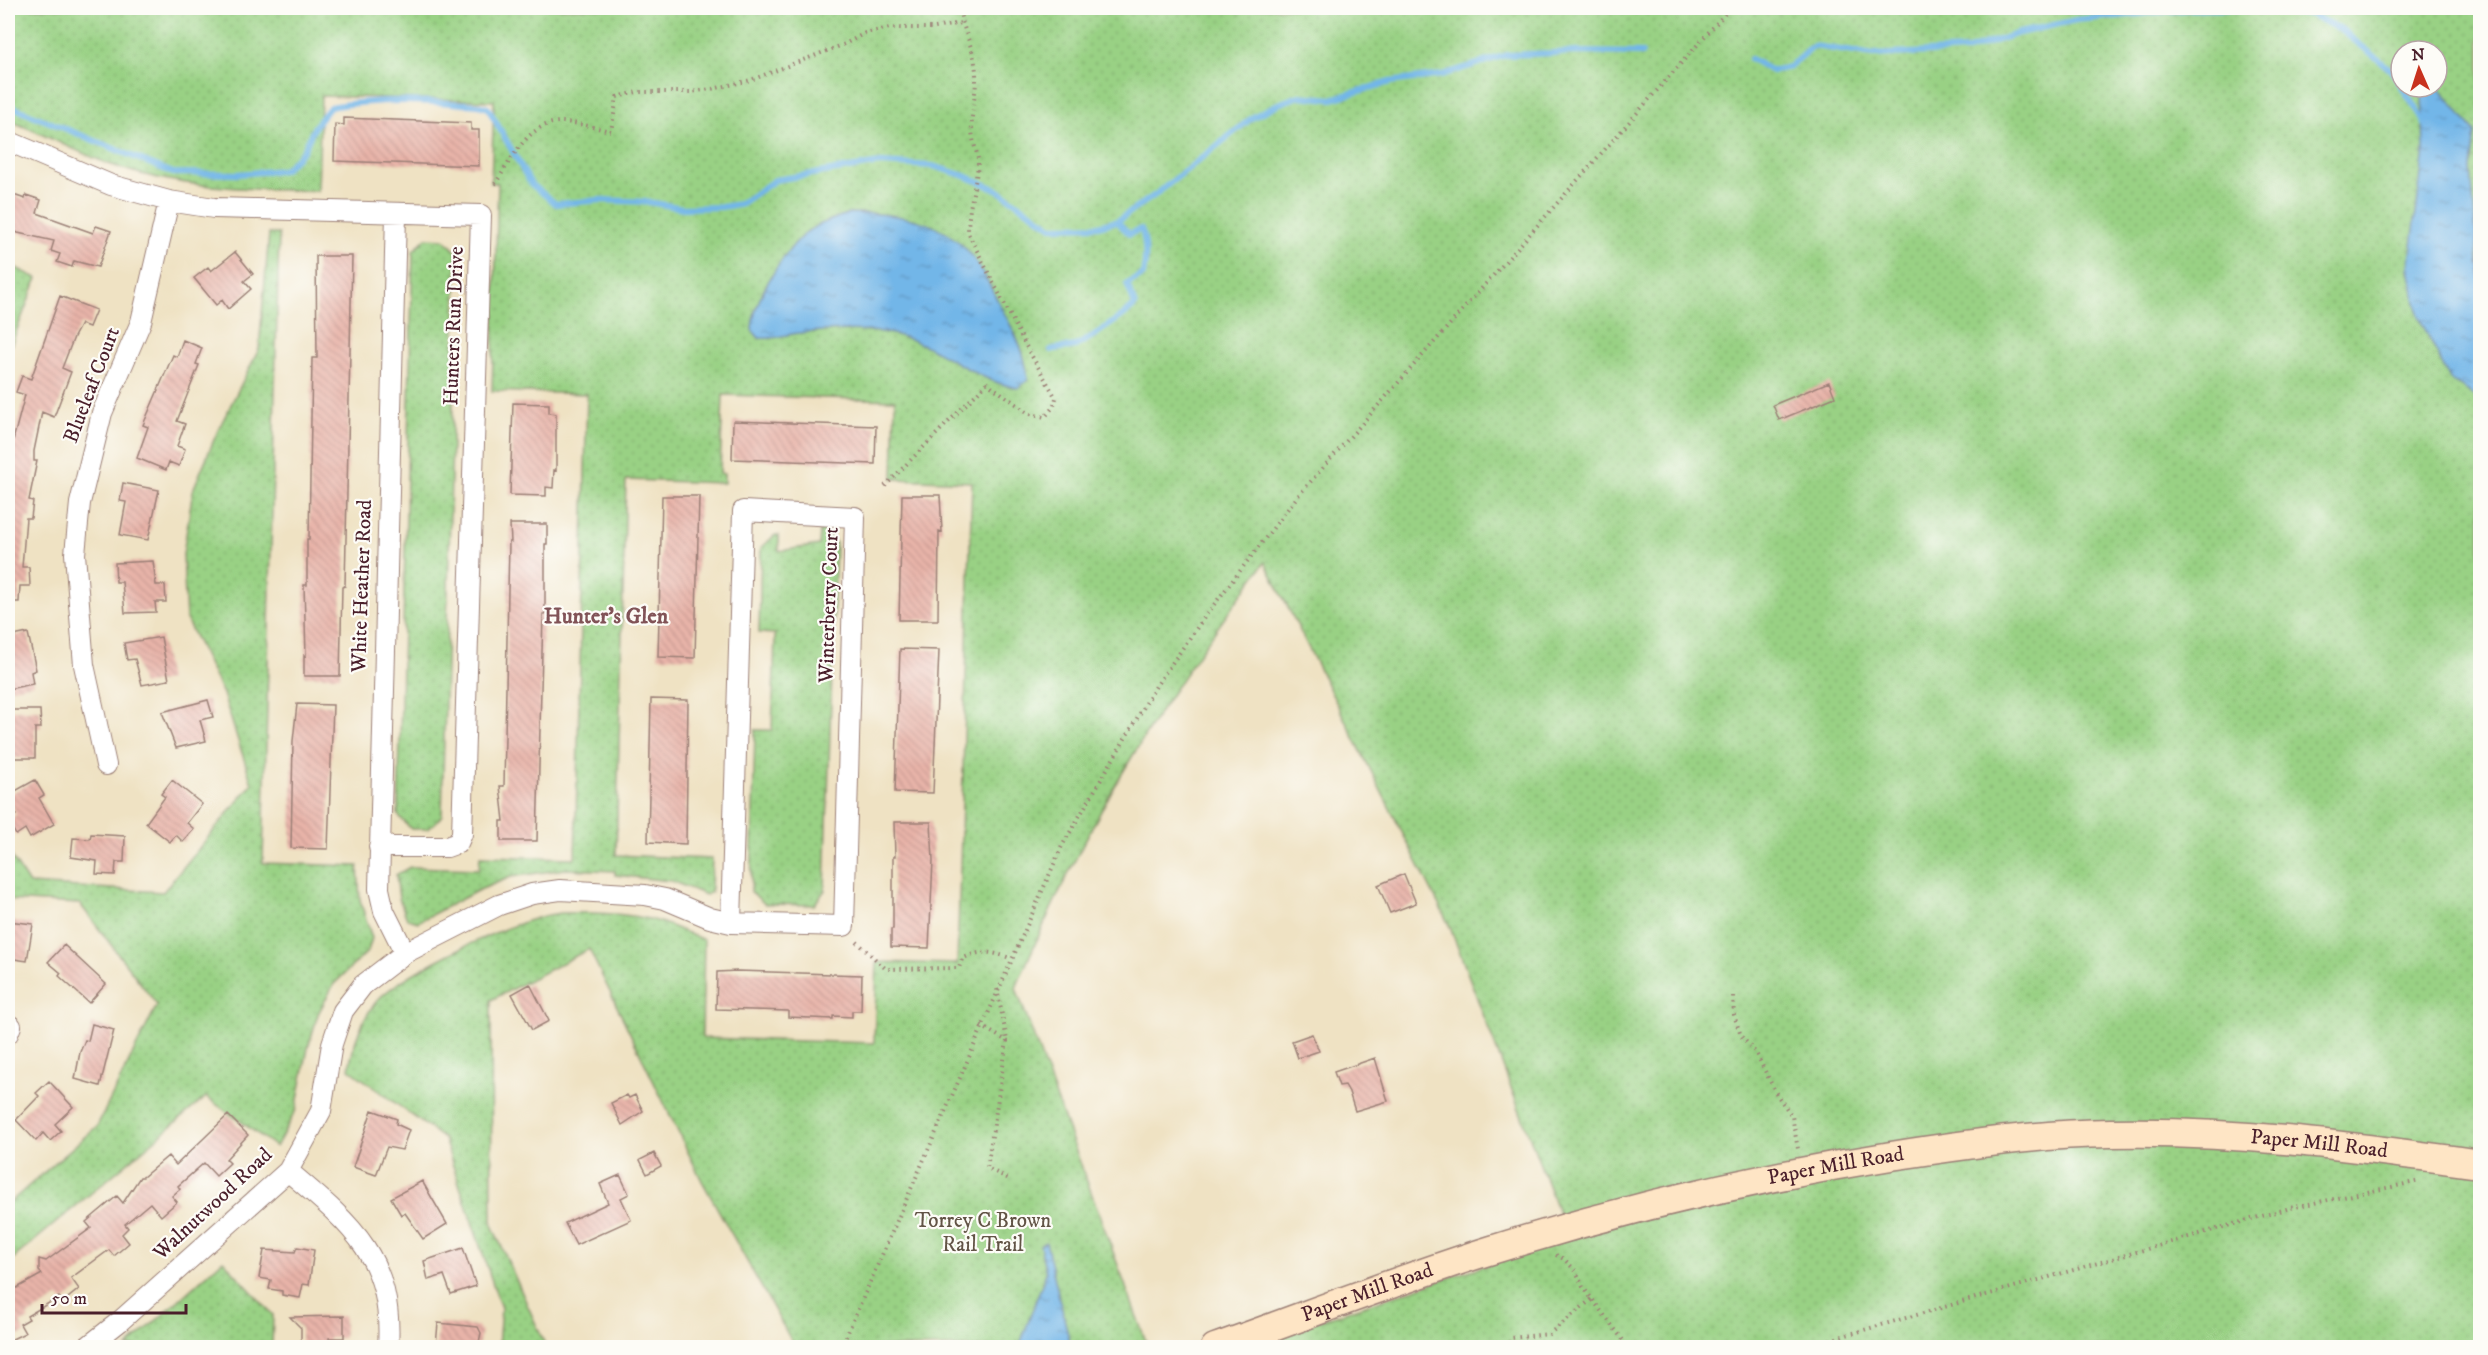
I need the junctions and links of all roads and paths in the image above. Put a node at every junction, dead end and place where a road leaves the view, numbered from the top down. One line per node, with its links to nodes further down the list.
1 (959, 8): 3 (path)
2 (1731, 8): 14 (path)
3 (961, 22): 5 (path); 8 (path)
4 (8, 141): 6 (street, Hunters Run Drive)
5 (495, 184)
6 (169, 201): 7 (street, Hunters Run Drive); 9 (street, Blueleaf Court)
7 (396, 214): 10 (street, White Heather Road); 10 (street, Hunters Run Drive)
8 (885, 486)
9 (106, 765)
10 (379, 847): 13 (street, White Heather Road)
11 (731, 923): 11 (street, Winterberry Court); 13 (street, Winterberry Court)
12 (857, 942): 14 (path)
13 (405, 953): 20 (street, Walnutwood Road)
14 (1010, 958): 15 (path)
15 (997, 989): 17 (path); 18 (path)
16 (1733, 996): 21 (path)
17 (981, 1026): 18 (path); 28 (path)
18 (1007, 1041): 22 (path)
19 (2481, 1164): 21 (main road, Paper Mill Road)
20 (288, 1171): 26 (street, Walnutwood Road); 27 (street)
21 (1800, 1171): 29 (main road, Paper Mill Road)
22 (1011, 1180)
23 (2425, 1180): 32 (path)
24 (1576, 1271): 25 (path)
25 (1592, 1299): 30 (path); 31 (path)
26 (86, 1347)
27 (388, 1347)
28 (841, 1347)
29 (1215, 1347)
30 (1508, 1347)
31 (1629, 1347)
32 (1801, 1347)

